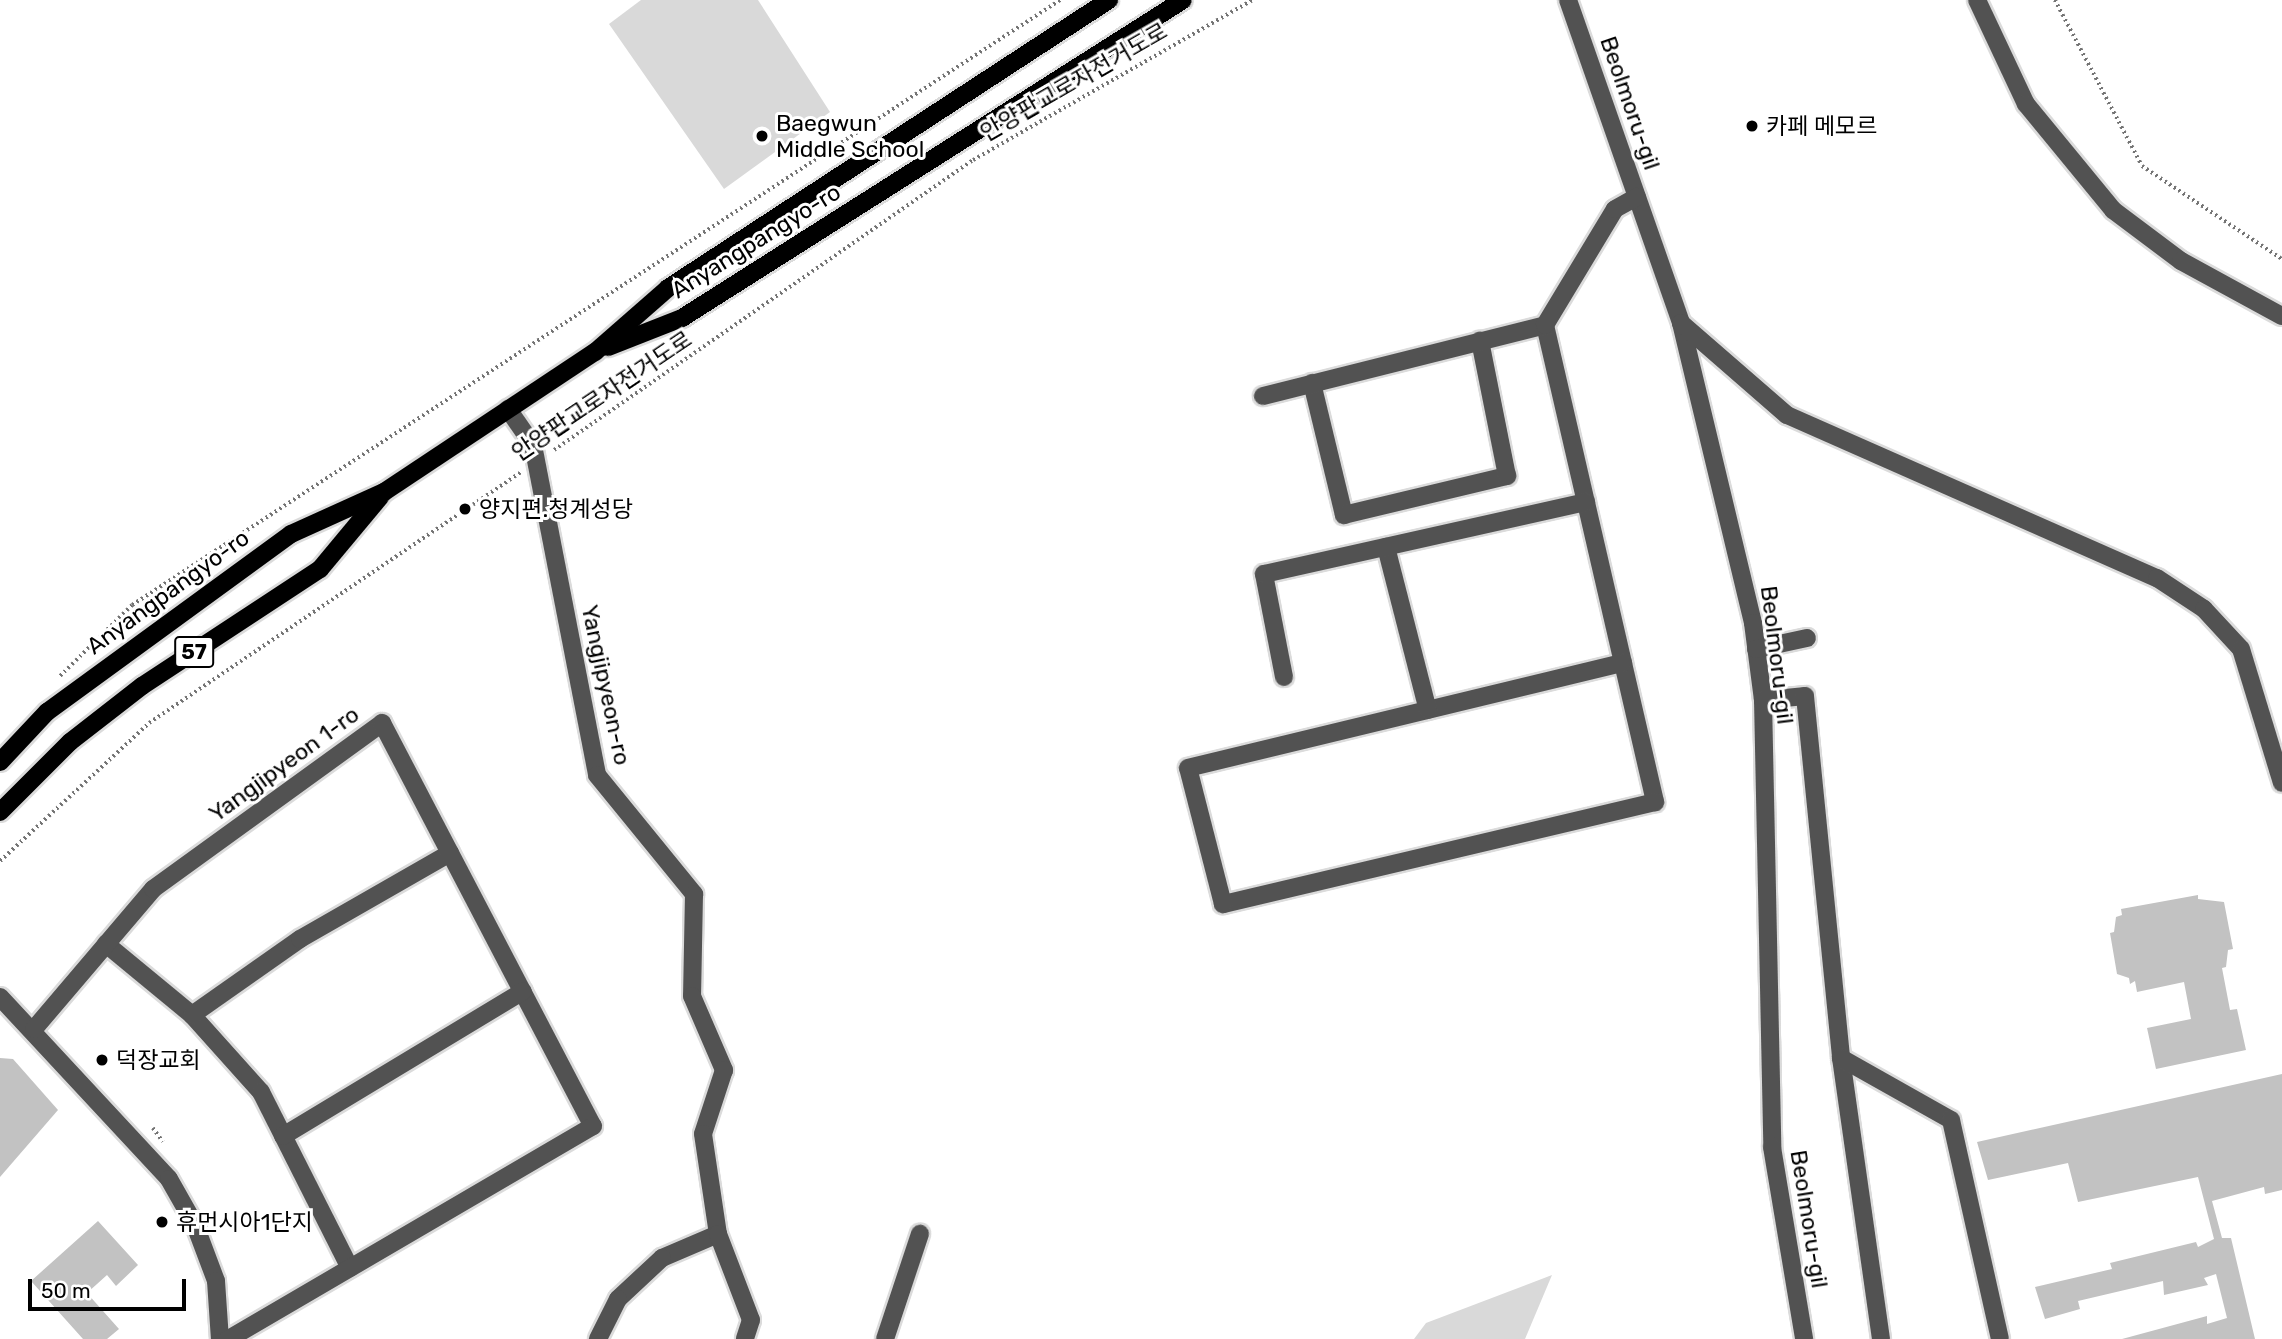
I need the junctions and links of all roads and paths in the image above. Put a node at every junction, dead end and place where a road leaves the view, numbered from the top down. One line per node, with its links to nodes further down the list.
1 (1060, 0): 26 (path)
2 (1109, 0): 14 (main road, Anyangpangyo-ro / 57)
3 (1183, 0): 14 (main road, Anyangpangyo-ro / 57)
4 (1252, 0): 18 (path, 안양판교로자전거도로)
5 (1568, 0): 8 (street, Beolmoru-gil)
6 (1978, 0): 10 (street)
7 (2055, 0): 9 (path)
8 (1637, 197): 11 (street, Beolmoru-gil); 12 (street)
9 (2282, 258)
10 (2282, 316)
11 (1681, 323): 23 (street, Beolmoru-gil); 30 (street)
12 (1545, 325): 13 (street); 20 (street)
13 (1480, 341): 15 (street); 15 (street)
14 (595, 352): 17 (main road, Anyangpangyo-ro / 57)
15 (1312, 383): 16 (street)
16 (1263, 396)
17 (508, 409): 18 (street, Yangjipyeon-ro); 19 (main road, Anyangpangyo-ro / 57)
18 (536, 462): 33 (path, 안양판교로자전거도로); 41 (street, Yangjipyeon-ro)
19 (384, 492): 29 (main road, Anyangpangyo-ro / 57); 31 (main road, Anyangpangyo-ro / 57)
20 (1586, 502): 21 (street); 24 (street)
21 (1386, 547): 25 (street); 28 (street)
22 (1807, 638): 23 (street)
23 (1756, 649): 27 (street, Beolmoru-gil)
24 (1623, 663): 28 (street); 28 (street)
25 (1284, 677)
26 (54, 682)
27 (1763, 700): 39 (street); 49 (street, Beolmoru-gil)
28 (1428, 710)
29 (0, 762)
30 (2282, 783)
31 (0, 812)
32 (450, 853): 34 (street, Yangjipyeon 1-ro); 35 (street, Yangjipyeon 1-ro); 37 (street)
33 (0, 861)
34 (106, 943): 37 (street); 38 (street, Yangjipyeon 1-ro)
35 (523, 991): 40 (street); 43 (street, Yangjipyeon 1-ro)
36 (3, 1006): 38 (street)
37 (192, 1015): 40 (street)
38 (34, 1029): 44 (street)
39 (1841, 1058): 50 (street); 51 (street)
40 (283, 1136): 43 (street)
41 (718, 1234): 46 (street); 47 (street, Yangjipyeon-ro)
42 (920, 1234): 48 (street)
43 (350, 1268): 45 (street, Yangjipyeon 1-ro)
44 (220, 1339)
45 (228, 1339)
46 (598, 1339)
47 (745, 1339)
48 (885, 1339)
49 (1804, 1339)
50 (1881, 1339)
51 (2000, 1339)

